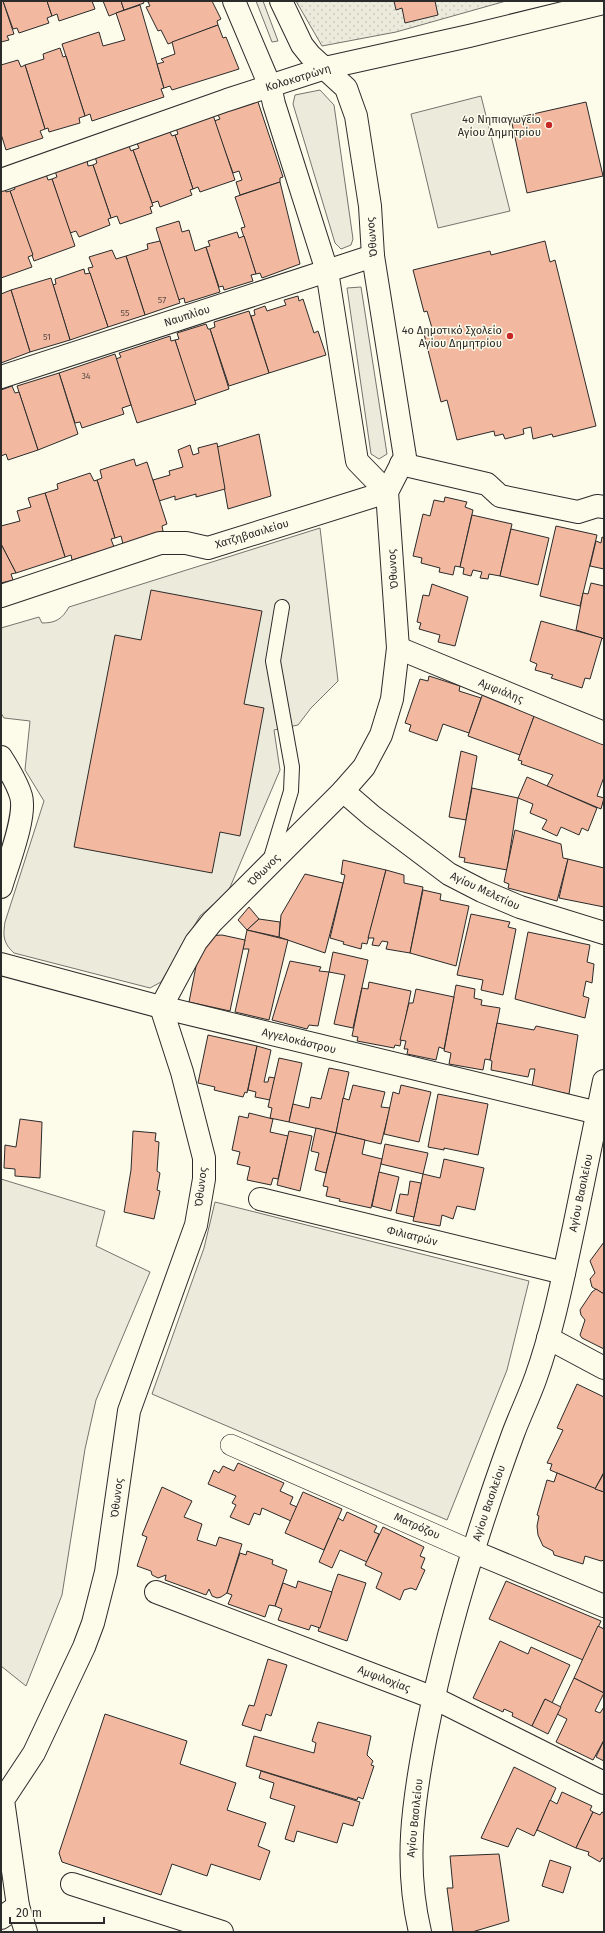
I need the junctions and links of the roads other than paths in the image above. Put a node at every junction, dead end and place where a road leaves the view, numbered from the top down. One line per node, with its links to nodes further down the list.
1 (234, 1): 5 (street)
2 (281, 1): 4 (street, Όθωνος)
3 (604, 3): 4 (street, Κολοκοτρώνη)
4 (326, 68): 5 (street, Κολοκοτρώνη); 7 (street, Όθωνος)
5 (270, 86): 6 (street, Κολοκοτρώνη); 8 (street)
6 (1, 180)
7 (374, 256): 8 (street, Ναυπλίου); 10 (street, Όθωνος)
8 (327, 271): 9 (street, Ναυπλίου); 11 (street)
9 (1, 377)
10 (401, 464): 11 (street, Όθωνος); 12 (street)
11 (387, 492): 13 (street, Χατζηβασιλείου); 15 (street, Όθωνος)
12 (604, 507)
13 (1, 596)
14 (282, 607): 19 (lane)
15 (398, 648): 16 (street, Αμφιάλης); 18 (street, Όθωνος)
16 (604, 733)
17 (1, 758): 20 (street)
18 (343, 791): 19 (street, Όθωνος); 21 (street, Αγίου Μελετίου)
19 (269, 866): 23 (street, Όθωνος)
20 (1, 887)
21 (604, 933)
22 (1, 964): 23 (street, Αγγελοκάστρου)
23 (161, 1008): 25 (street, Αγγελοκάστρου); 36 (street, Όθωνος)
24 (604, 1080): 25 (street, Αγίου Βασιλείου)
25 (598, 1113): 27 (street, Αγίου Βασιλείου)
26 (260, 1199): 27 (street, Φιλιατρών)
27 (564, 1273): 28 (street, Αγίου Βασιλείου)
28 (548, 1338): 29 (street); 31 (street, Αγίου Βασιλείου)
29 (604, 1368)
30 (231, 1445): 31 (street, Ματρόζου)
31 (472, 1551): 33 (street, Ματρόζου); 34 (street, Αγίου Βασιλείου)
32 (156, 1592): 34 (street, Αμφιλοχίας)
33 (604, 1606)
34 (434, 1698): 35 (street, Αμφιλοχίας); 41 (street, Αγίου Βασιλείου)
35 (604, 1783)
36 (2, 1798): 38 (street, Όθωνος)
37 (72, 1884): 40 (street)
38 (10, 1912): 39 (street, Όθωνος)
39 (26, 1932)
40 (222, 1932)
41 (420, 1932)

